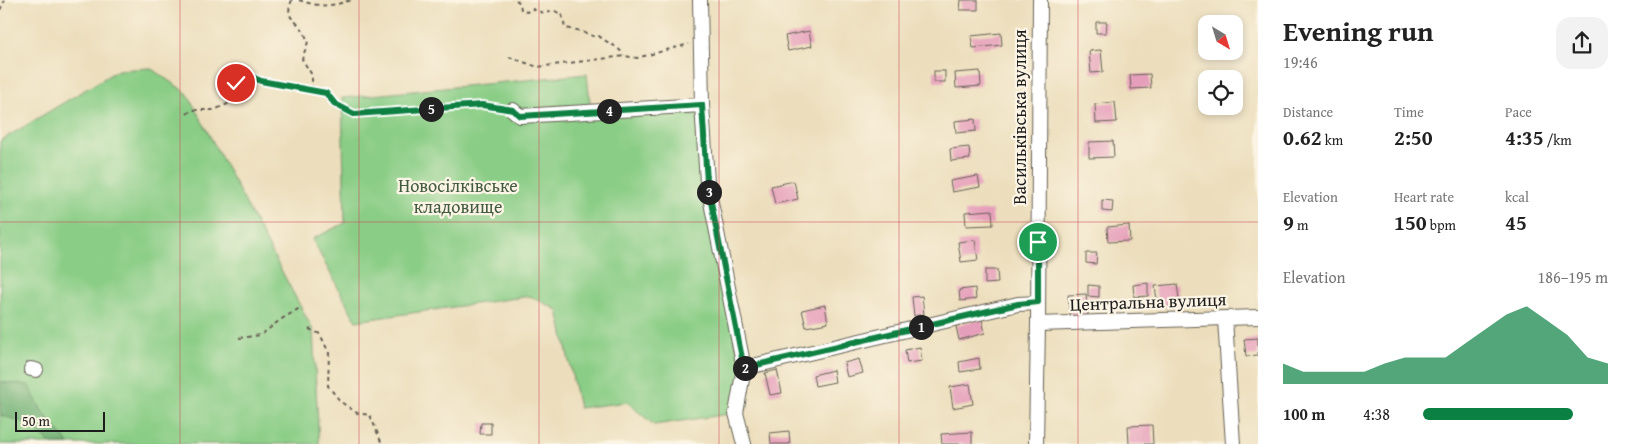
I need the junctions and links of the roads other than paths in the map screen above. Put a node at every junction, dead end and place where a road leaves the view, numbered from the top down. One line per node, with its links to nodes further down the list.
1 (700, 0): 3 (street)
2 (1040, 0): 5 (street, Васильківська вулиця)
3 (702, 105): 4 (street); 9 (street)
4 (513, 110)
5 (1038, 302): 8 (street, Васильківська вулиця); 9 (street)
6 (1258, 317): 7 (street, Центральна вулиця)
7 (1224, 319): 8 (street, Центральна вулиця); 12 (street)
8 (1038, 324): 11 (street, Васильківська вулиця)
9 (744, 368): 10 (street)
10 (744, 444)
11 (1036, 444)
12 (1233, 444)

